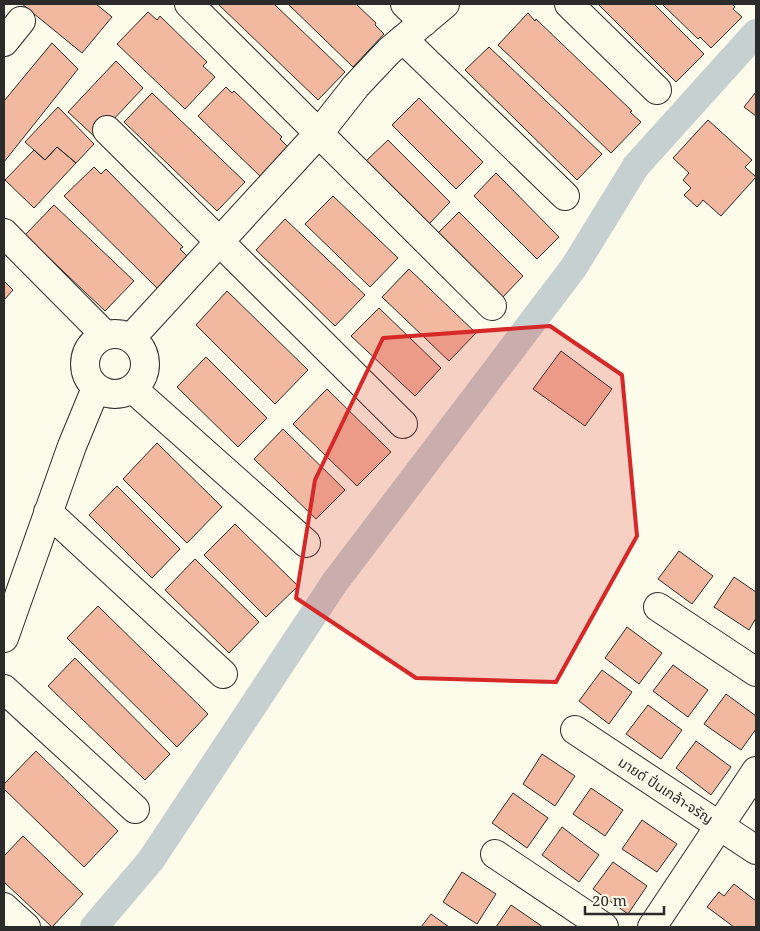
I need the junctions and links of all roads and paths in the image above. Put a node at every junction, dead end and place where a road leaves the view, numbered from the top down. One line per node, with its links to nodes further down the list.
1 (189, 4): 11 (street)
2 (405, 4): 6 (street)
3 (445, 4): 6 (street)
4 (569, 4): 9 (street)
5 (21, 21): 8 (street)
6 (424, 22): 7 (street)
7 (404, 39): 11 (street); 12 (street)
8 (4, 42)
9 (657, 90)
10 (107, 130): 14 (street)
11 (319, 133): 14 (street); 15 (street)
12 (565, 196)
13 (4, 233): 16 (street)
14 (220, 242): 16 (street); 19 (street)
15 (492, 306)
16 (118, 337): 17 (street); 18 (street)
17 (96, 388): 18 (street); 20 (street)
18 (133, 389): 21 (street)
19 (403, 424)
20 (48, 512): 23 (street); 25 (street)
21 (306, 543)
22 (658, 607): 24 (street)
23 (5, 631)
24 (756, 672)
25 (223, 674)
26 (4, 689): 29 (street)
27 (575, 730): 30 (street, มายด์ ปิ่นเกล้า-จรัญ)
28 (756, 771): 30 (street)
29 (135, 809)
30 (720, 826): 31 (street, มายด์ ปิ่นเกล้า-จรัญ); 36 (street)
31 (756, 850)
32 (496, 854): 35 (street)
33 (4, 907): 34 (street)
34 (26, 927)
35 (604, 927)
36 (652, 927)

